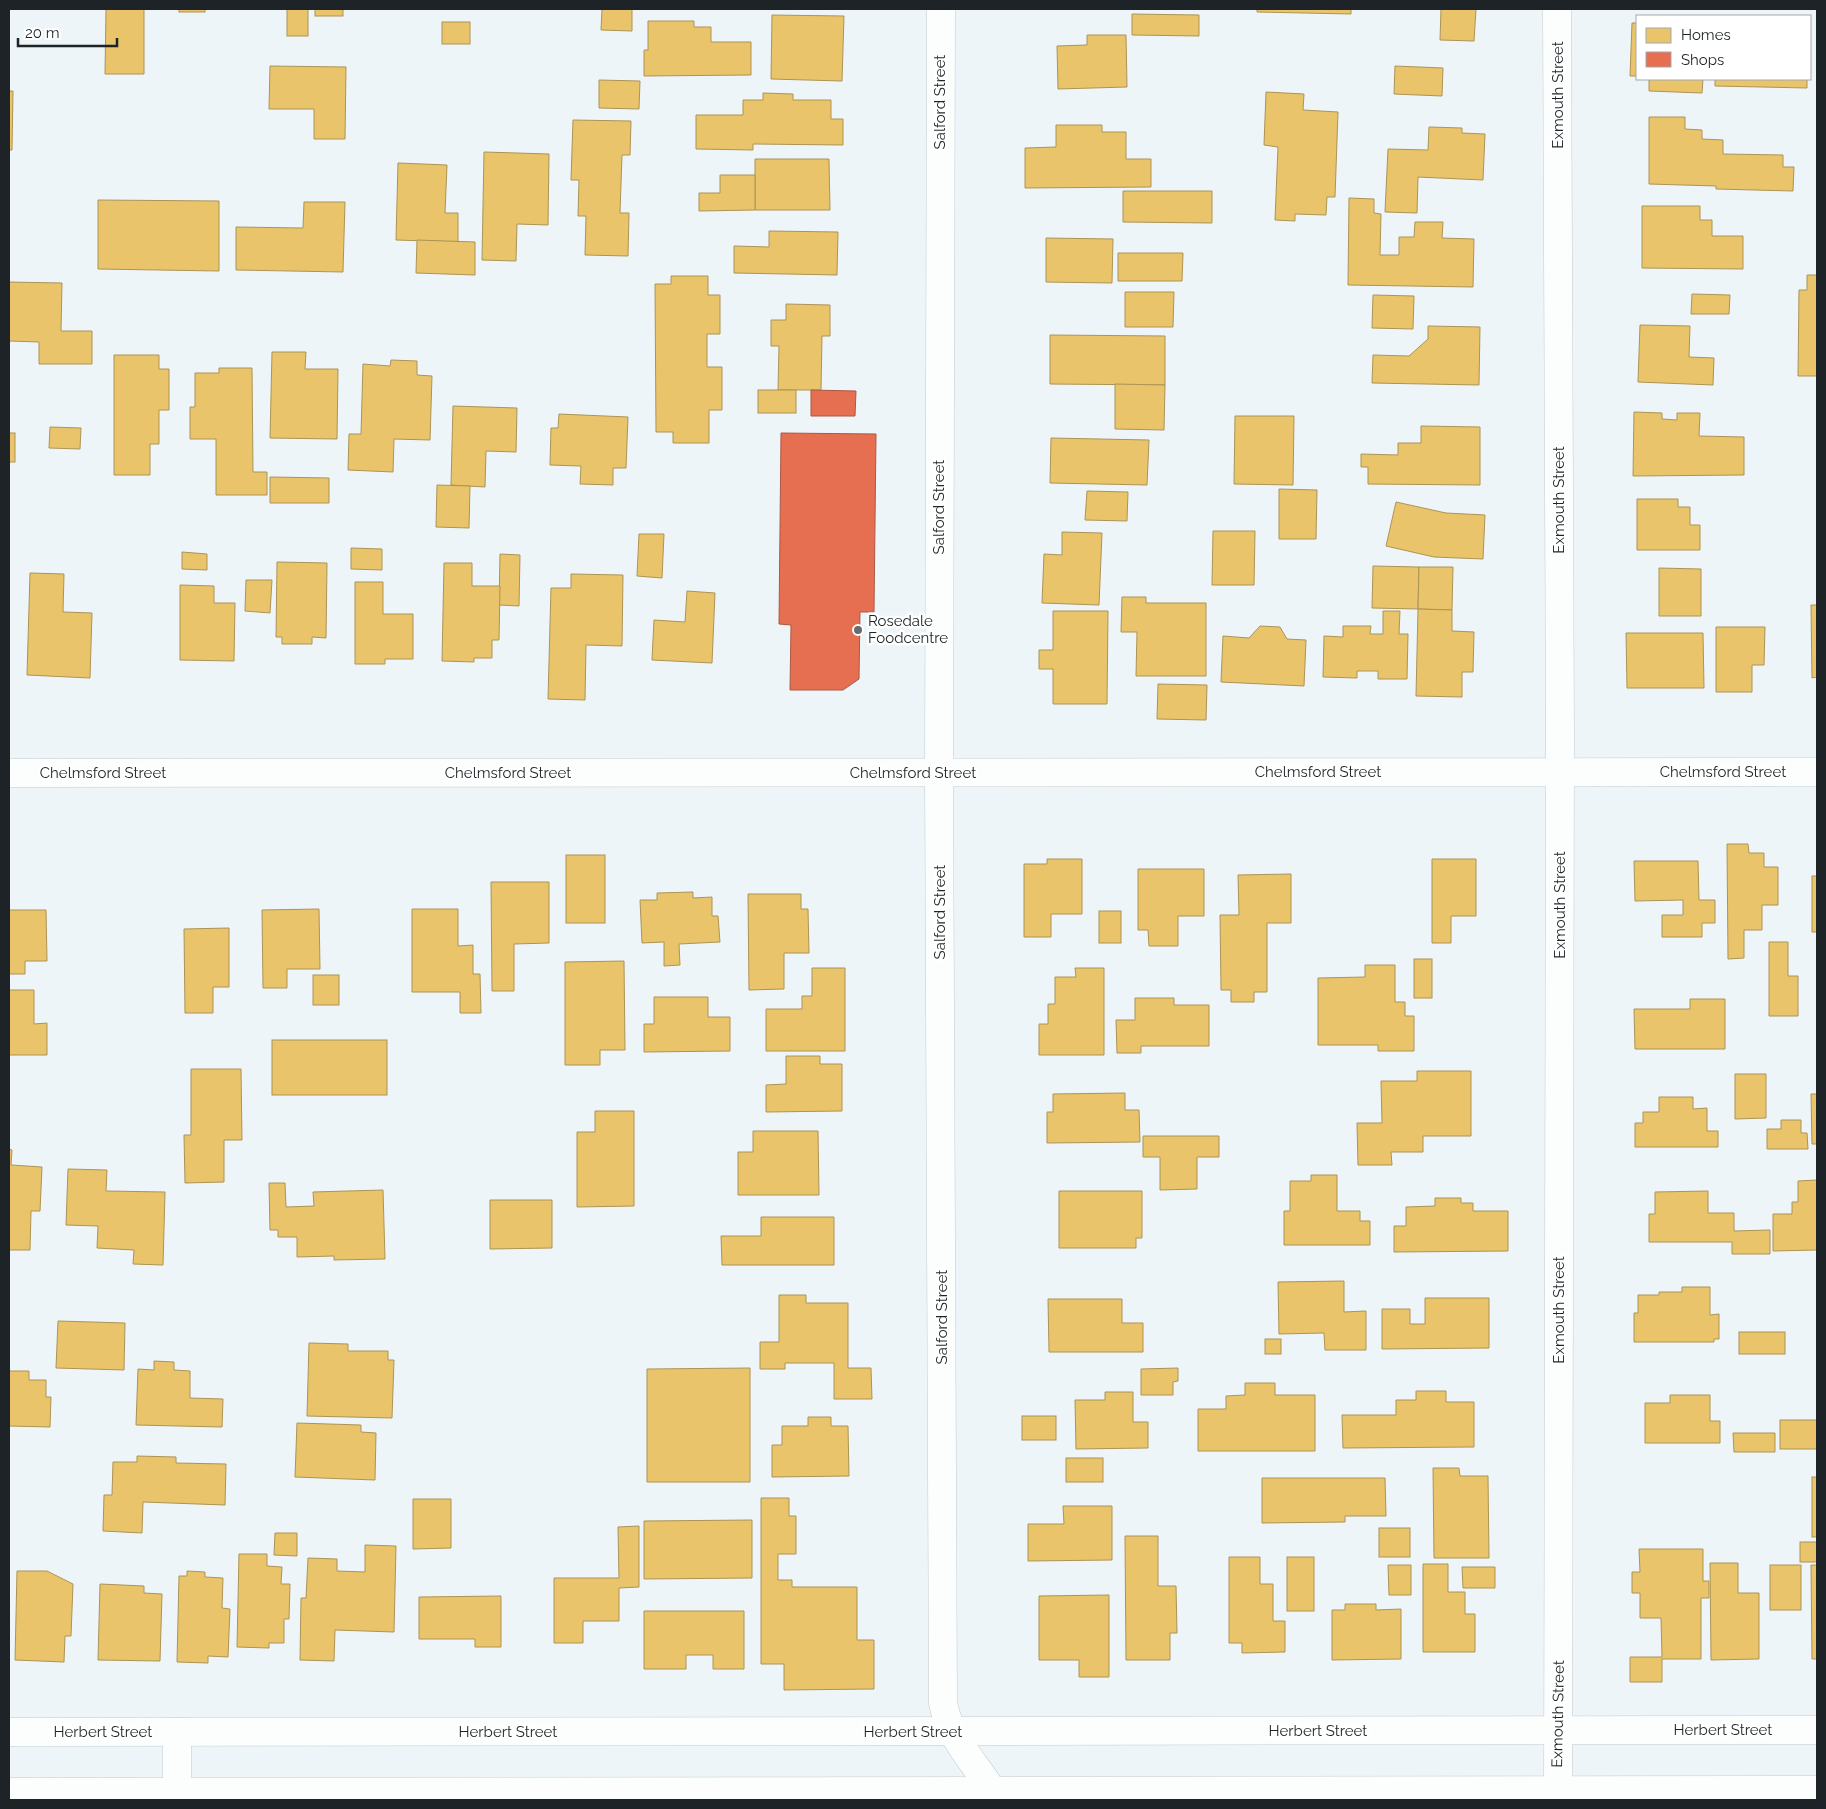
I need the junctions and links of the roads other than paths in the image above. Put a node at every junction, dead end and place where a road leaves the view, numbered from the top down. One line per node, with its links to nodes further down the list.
1 (941, 9): 6 (street, Salford Street)
2 (1557, 9): 3 (street, Exmouth Street)
3 (1560, 772): 4 (street, Chelmsford Street); 6 (street, Chelmsford Street); 7 (street, Exmouth Street)
4 (1817, 772)
5 (9, 773): 6 (street, Chelmsford Street)
6 (939, 773): 11 (street, Salford Street)
7 (1559, 1730): 8 (street, Herbert Street); 11 (street, Herbert Street); 15 (street, Exmouth Street)
8 (1817, 1730)
9 (9, 1732): 10 (street, Herbert Street)
10 (177, 1732): 11 (street, Herbert Street); 14 (street)
11 (952, 1732): 16 (street, Salford Street)
12 (1817, 1790): 15 (street)
13 (9, 1792): 14 (street)
14 (177, 1792): 16 (street)
15 (1558, 1795): 16 (street)
16 (996, 1796)

